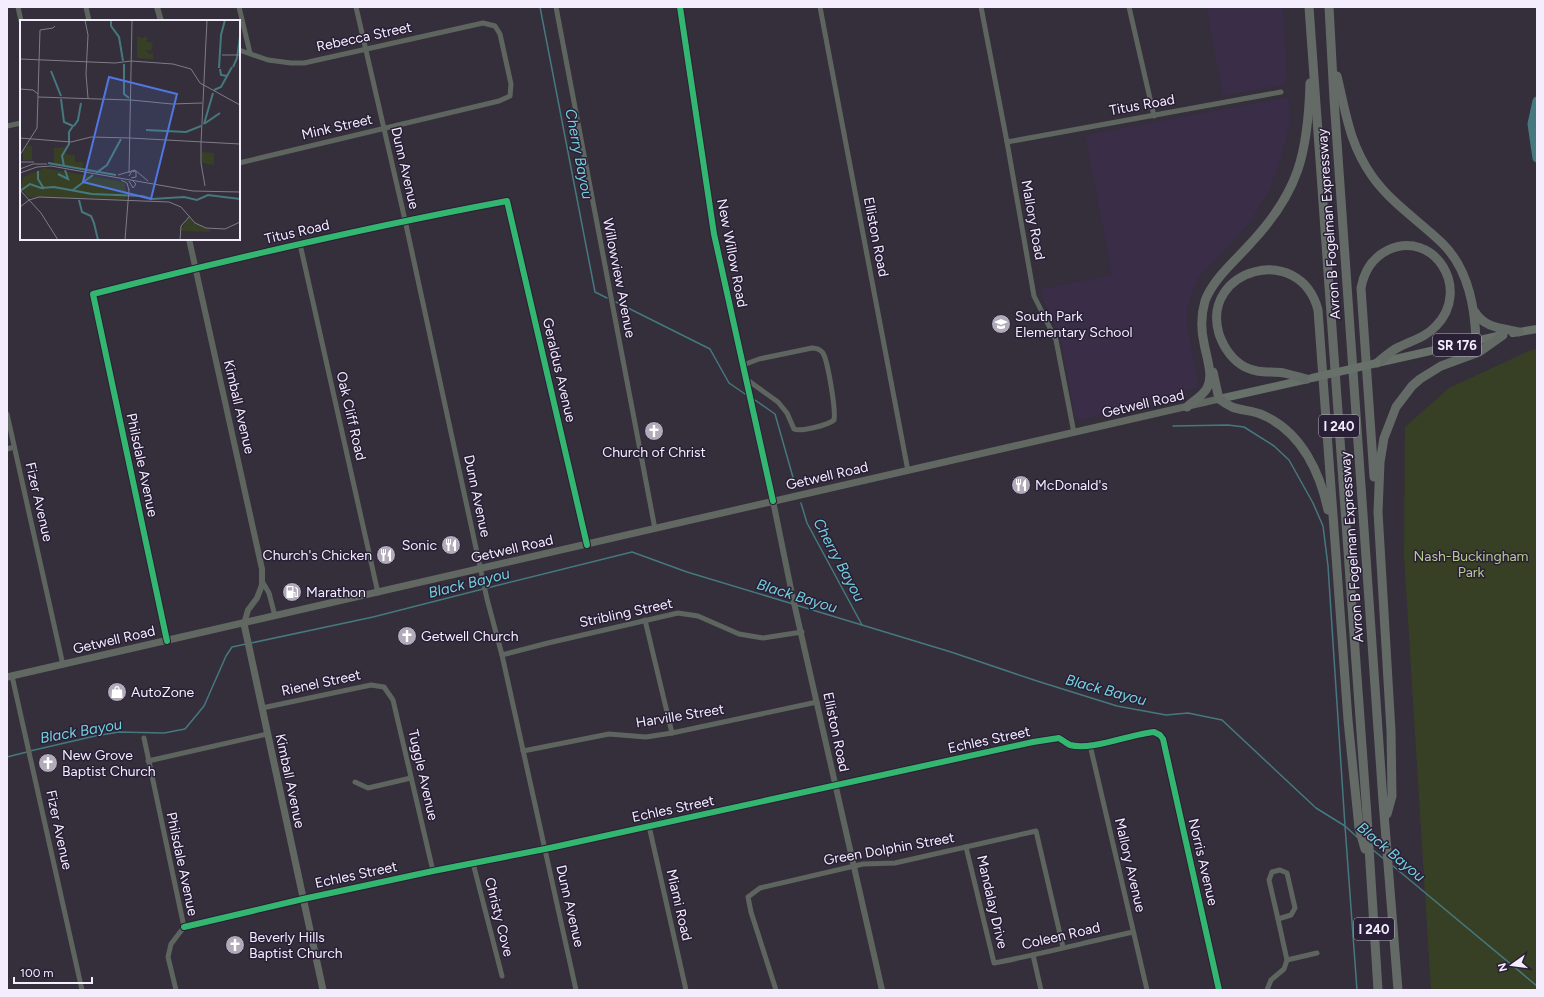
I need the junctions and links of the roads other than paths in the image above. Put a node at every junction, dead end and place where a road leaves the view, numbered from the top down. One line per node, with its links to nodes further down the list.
1 (18, 7): 13 (street)
2 (86, 7): 14 (street)
3 (157, 7): 15 (street)
4 (239, 7): 19 (street)
5 (356, 7): 17 (street, Dunn Avenue)
6 (556, 7): 54 (street, Willowview Avenue)
7 (680, 7): 42 (main road, New Willow Road)
8 (820, 7): 51 (street, Elliston Road)
9 (981, 7): 27 (street, Mallory Road)
10 (1129, 7): 23 (street)
11 (1309, 7): 16 (highway, Avron B Fogelman Expressway / I 240)
12 (1329, 7): 20 (highway, Avron B Fogelman Expressway / I 240)
13 (21, 20)
14 (89, 20)
15 (161, 20)
16 (1311, 36): 40 (highway); 87 (highway, Avron B Fogelman Expressway / I 240)
17 (366, 48): 19 (street, Rebecca Street); 22 (street, Rebecca Street); 26 (street, Dunn Avenue)
18 (240, 50): 19 (street, Rebecca Street)
19 (250, 53)
20 (1332, 56): 35 (highway); 81 (highway, Avron B Fogelman Expressway / I 240)
21 (1281, 92): 23 (street, Titus Road)
22 (510, 96): 26 (street, Mink Street)
23 (1154, 116): 27 (street, Titus Road)
24 (20, 123): 25 (street)
25 (7, 126)
26 (384, 128): 28 (street, Mink Street); 30 (street, Dunn Avenue)
27 (1007, 142): 48 (street, Mallory Road)
28 (240, 163)
29 (507, 201): 30 (street, Titus Road); 55 (street, Geraldus Avenue)
30 (404, 220): 32 (street, Titus Road); 56 (street, Dunn Avenue)
31 (189, 240): 33 (street, Kimball Avenue)
32 (300, 244): 33 (street, Titus Road); 59 (street, Oak Cliff Road)
33 (195, 268): 34 (street, Titus Road); 58 (street, Kimball Avenue)
34 (93, 294): 64 (street, Philsdale Avenue)
35 (1473, 307): 37 (highway); 39 (highway)
36 (1537, 329): 37 (main road, Getwell Road / SR 176)
37 (1519, 332): 38 (main road, Getwell Road / SR 176)
38 (1503, 335): 39 (main road, Getwell Road / SR 176); 53 (highway)
39 (1476, 341): 41 (main road, Getwell Road / SR 176)
40 (1207, 354): 45 (highway); 46 (highway)
41 (1377, 363): 44 (main road, Getwell Road / SR 176, bridge); 53 (highway)
42 (743, 365): 43 (main road, New Willow Road); 43 (street)
43 (746, 379): 52 (main road, New Willow Road)
44 (1310, 379): 45 (main road, Getwell Road / SR 176); 57 (highway)
45 (1219, 399): 46 (main road, Getwell Road); 57 (highway)
46 (1187, 407): 48 (main road, Getwell Road)
47 (7, 414): 49 (street, Fizer Avenue)
48 (1074, 433): 51 (main road, Getwell Road)
49 (14, 447): 50 (street); 66 (street, Fizer Avenue)
50 (7, 449)
51 (908, 471): 52 (main road, Getwell Road)
52 (773, 501): 54 (main road, Getwell Road); 63 (street, Elliston Road)
53 (1378, 512): 81 (highway)
54 (655, 529): 55 (main road, Getwell Road)
55 (587, 545): 56 (main road, Getwell Road)
56 (481, 569): 59 (main road, Getwell Road); 65 (street, Dunn Avenue)
57 (1337, 571): 87 (highway)
58 (262, 581): 60 (street, Kimball Avenue); 62 (street, Kimball Avenue)
59 (378, 593): 60 (main road, Getwell Road)
60 (275, 616): 62 (main road, Getwell Road)
61 (645, 620): 63 (street, Stribling Street); 65 (street, Stribling Street); 71 (street)
62 (244, 624): 64 (main road, Getwell Road); 70 (main road, Kimball Avenue)
63 (802, 632): 69 (street, Elliston Road)
64 (167, 641): 66 (main road, Getwell Road)
65 (502, 655): 76 (street, Dunn Avenue)
66 (63, 665): 67 (main road, Getwell Road)
67 (10, 677): 99 (street, Fizer Avenue)
68 (384, 687): 70 (street, Rienel Street); 78 (street, Tuggle Avenue)
69 (817, 702): 71 (street, Harville Street); 80 (street, Elliston Road)
70 (262, 708): 72 (main road, Kimball Avenue)
71 (672, 733): 76 (street, Harville Street)
72 (267, 734): 77 (street); 89 (main road, Kimball Avenue)
73 (144, 738): 77 (street, Philsdale Avenue)
74 (1163, 739): 75 (street, Echles Street); 108 (street, Norris Avenue)
75 (1090, 745): 80 (street, Echles Street); 92 (street, Mallory Avenue)
76 (524, 751): 84 (street, Dunn Avenue)
77 (148, 761): 91 (street, Philsdale Avenue)
78 (411, 778): 79 (street); 88 (street, Tuggle Avenue)
79 (355, 782)
80 (835, 786): 82 (street, Echles Street); 86 (street, Elliston Road)
81 (1385, 821): 111 (highway, Avron B Fogelman Expressway / I 240)
82 (649, 826): 84 (street, Echles Street); 103 (street, Miami Road)
83 (966, 847): 86 (street, Green Dolphin Street); 93 (street, Green Dolphin Street); 97 (street, Mandalay Drive)
84 (545, 849): 85 (street, Echles Street); 102 (street, Dunn Avenue)
85 (473, 863): 88 (street, Echles Street); 98 (street, Christy Cove)
86 (854, 866): 104 (street, Green Dolphin Street); 105 (street, Elliston Road)
87 (1370, 868): 110 (highway, Avron B Fogelman Expressway / I 240)
88 (433, 871): 89 (street, Echles Street)
89 (303, 899): 91 (street, Echles Street); 101 (main road, Kimball Avenue)
90 (1278, 920): 90 (street); 96 (street)
91 (184, 927): 100 (street, Philsdale Avenue)
92 (1133, 932): 93 (street, Coleen Road); 107 (street, Mallory Avenue)
93 (1063, 947): 95 (street, Coleen Road)
94 (1317, 953): 96 (street)
95 (1033, 955): 97 (street, Coleen Road); 106 (street)
96 (1287, 960): 109 (street)
97 (994, 963)
98 (502, 976)
99 (82, 990)
100 (176, 990)
101 (323, 990)
102 (576, 990)
103 (686, 990)
104 (776, 990)
105 (882, 990)
106 (1041, 990)
107 (1147, 990)
108 (1219, 990)
109 (1267, 990)
110 (1378, 990)
111 (1398, 990)

